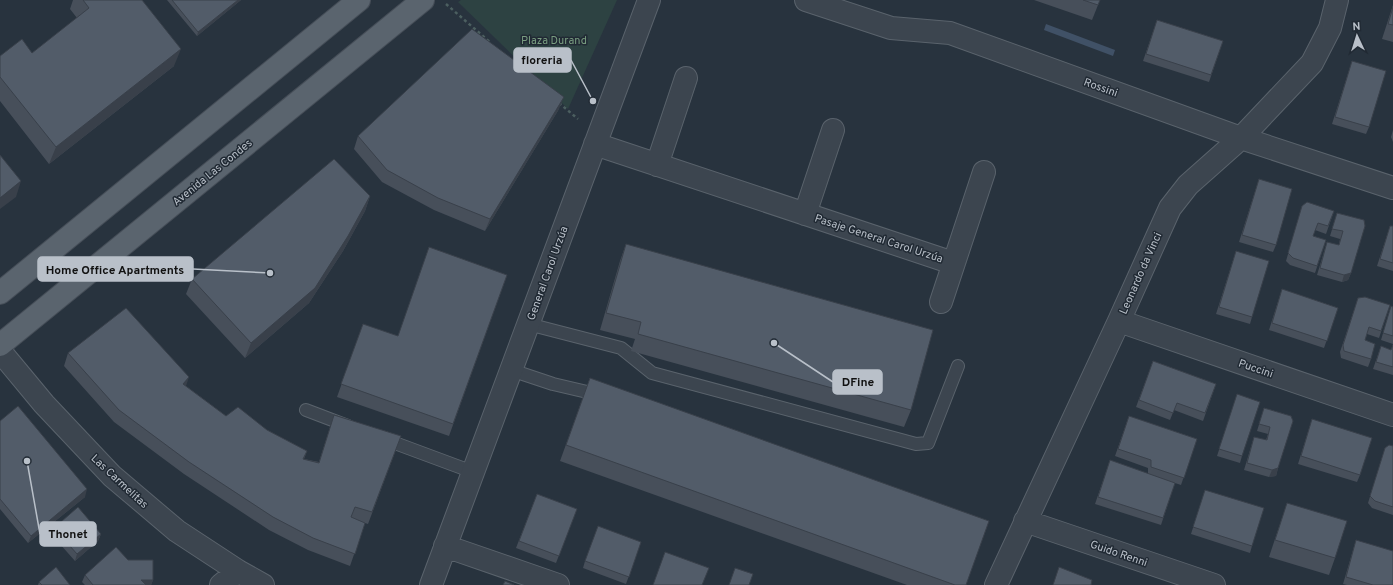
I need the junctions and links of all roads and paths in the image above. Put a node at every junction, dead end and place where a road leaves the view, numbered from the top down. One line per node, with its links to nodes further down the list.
1 (359, 0): 18 (main road)
2 (423, 0): 22 (main road, Avenida Las Condes)
3 (442, 0): 7 (path)
4 (649, 0): 12 (street, General Carol Urzúa)
5 (806, 0): 11 (street, Rossini)
6 (1337, 0): 11 (street, Leonardo da Vinci)
7 (492, 44)
8 (686, 78): 13 (street)
9 (556, 100): 12 (path)
10 (833, 130): 16 (street, Pasaje General Carol Urzúa)
11 (1241, 138): 15 (street, Rossini); 20 (street, Leonardo da Vinci)
12 (595, 144): 13 (street, Pasaje General Carol Urzúa); 21 (street, General Carol Urzúa)
13 (657, 165): 16 (street, Pasaje General Carol Urzúa)
14 (984, 172): 17 (street, Pasaje General Carol Urzúa)
15 (1393, 188)
16 (805, 214): 17 (street, Pasaje General Carol Urzúa)
17 (954, 263): 19 (street, Pasaje General Carol Urzúa)
18 (0, 293)
19 (941, 302)
20 (1119, 321): 28 (street, Puccini); 32 (street, Leonardo da Vinci)
21 (528, 324): 24 (lane); 25 (street, General Carol Urzúa)
22 (0, 345)
23 (0, 350): 34 (street, Las Carmelitas)
24 (958, 366)
25 (511, 370): 26 (lane); 31 (street, General Carol Urzúa)
26 (615, 398)
27 (306, 410): 29 (lane)
28 (1393, 415)
29 (358, 429)
30 (372, 435): 31 (lane)
31 (473, 472): 33 (street, General Carol Urzúa)
32 (1025, 521): 35 (street, Guido Renni); 40 (street, Leonardo da Vinci)
33 (445, 546): 38 (street, General Carol Urzúa); 39 (street)
34 (238, 571): 36 (street); 37 (street, Las Carmelitas)
35 (1181, 580): 41 (street, Guido Renni)
36 (220, 585)
37 (263, 585)
38 (431, 585)
39 (558, 585)
40 (996, 585)
41 (1214, 585)

